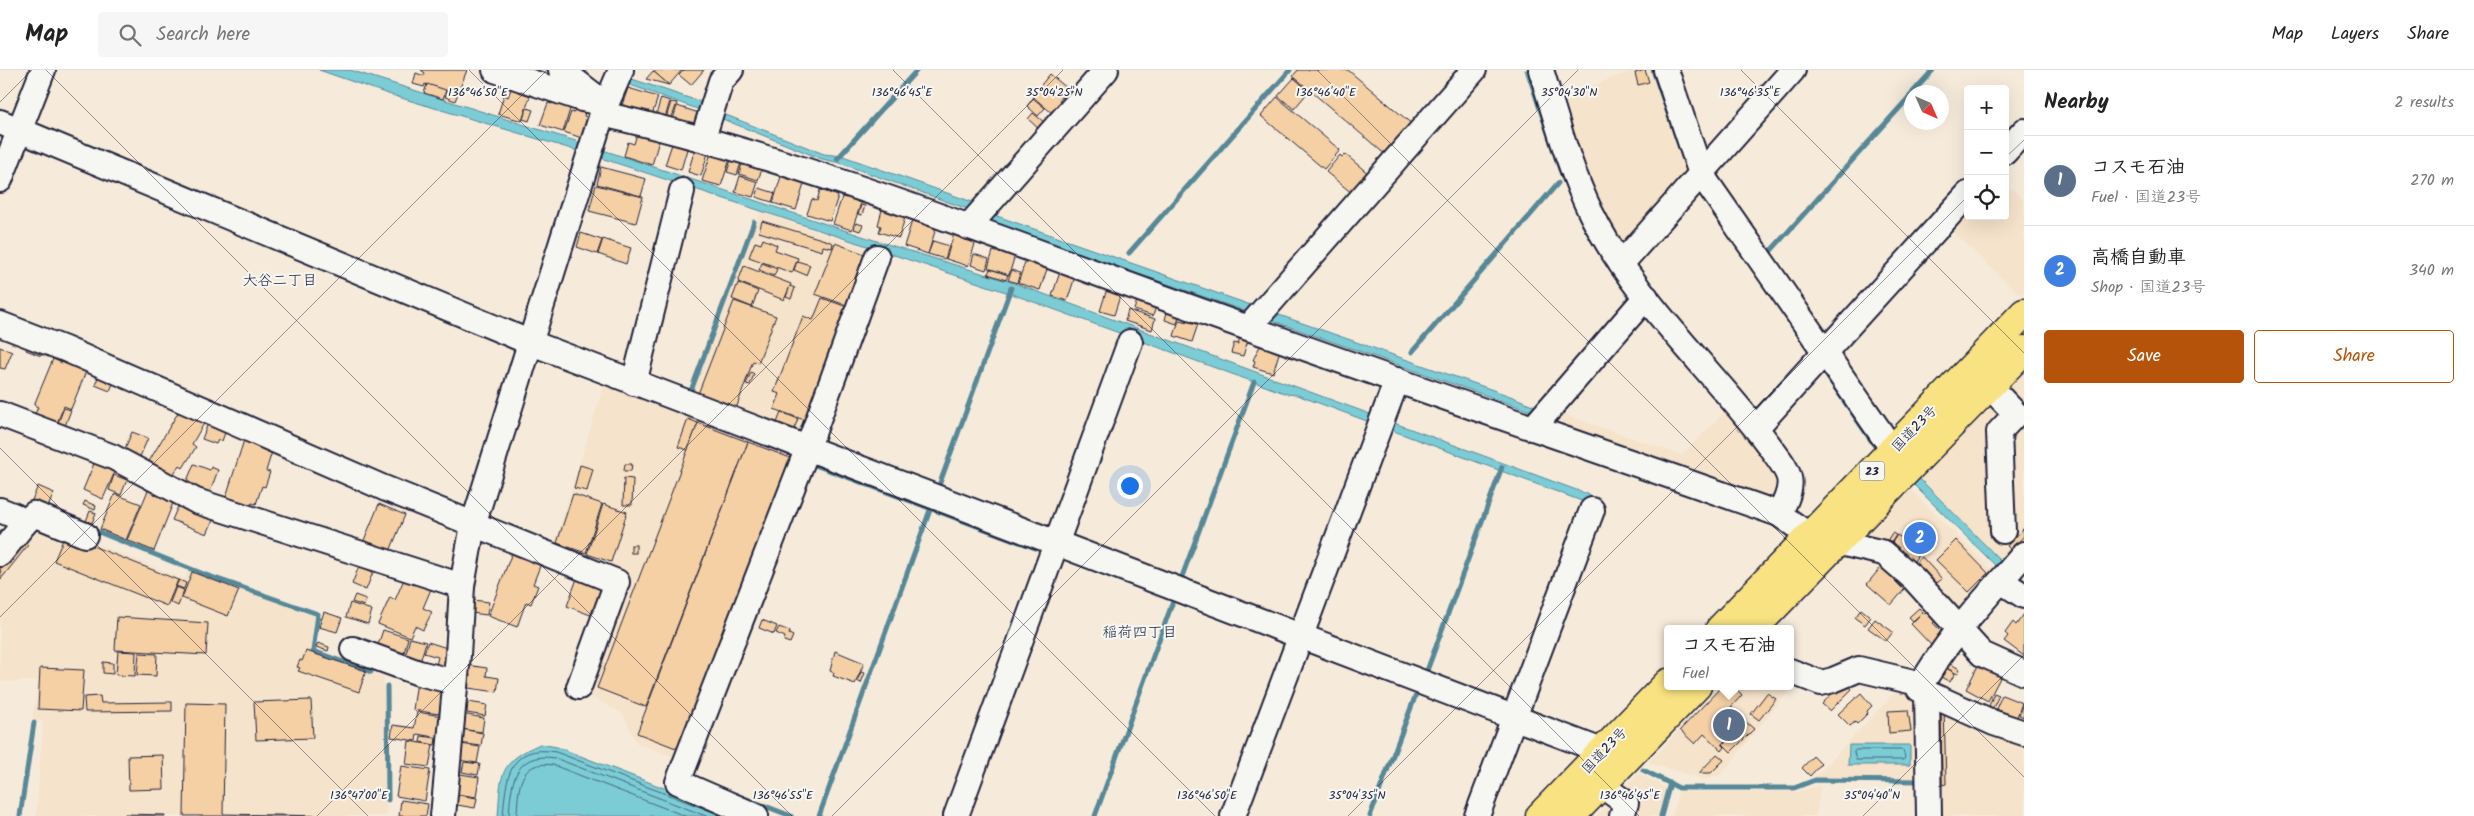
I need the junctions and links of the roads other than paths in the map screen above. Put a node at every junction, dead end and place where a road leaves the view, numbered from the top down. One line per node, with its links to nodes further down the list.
1 (43, 70): 13 (street)
2 (495, 70): 11 (street)
3 (561, 70): 11 (street)
4 (621, 70): 11 (street)
5 (731, 70): 12 (street)
6 (1106, 70): 20 (street)
7 (1474, 70): 25 (street)
8 (1541, 70): 22 (street)
9 (1666, 70): 16 (street)
10 (1793, 70): 16 (street)
11 (604, 109): 12 (street); 27 (street)
12 (709, 120): 20 (street)
13 (10, 126): 17 (street); 27 (street)
14 (2024, 131): 15 (street)
15 (2009, 148)
16 (1697, 178): 22 (street); 30 (street)
17 (0, 180)
18 (682, 191): 32 (street)
19 (1964, 198): 30 (street)
20 (977, 216): 25 (street)
21 (877, 258): 38 (street)
22 (1621, 264): 23 (street)
23 (1646, 297): 35 (street); 36 (street)
24 (2024, 313): 46 (highway, 国道23号 / 23)
25 (1257, 317): 31 (street)
26 (0, 324): 43 (street)
27 (529, 342): 32 (street); 43 (street)
28 (1130, 342): 48 (street)
29 (2024, 350): 33 (highway, 国道23号 / 23)
30 (1821, 358): 36 (street); 37 (street)
31 (1396, 380): 35 (street); 56 (street)
32 (634, 383): 38 (street)
33 (1989, 386): 44 (street); 47 (highway, 国道23号 / 23)
34 (0, 414): 51 (street)
35 (1541, 418): 41 (street)
36 (1756, 428): 41 (street)
37 (1883, 436)
38 (807, 450): 48 (street); 70 (street)
39 (0, 510): 42 (street)
40 (1592, 510): 65 (street)
41 (1779, 514): 46 (street)
42 (24, 524): 45 (street); 49 (street)
43 (473, 526): 51 (street); 61 (street)
44 (2003, 531)
45 (85, 536)
46 (1810, 536): 47 (street); 53 (highway, 国道23号 / 23)
47 (1838, 541): 54 (highway, 国道23号 / 23); 55 (street)
48 (1056, 545): 56 (street); 71 (street)
49 (0, 554)
50 (2010, 570): 52 (street); 55 (street)
51 (462, 586): 60 (street)
52 (2024, 596)
53 (1724, 625)
54 (1757, 625)
55 (1958, 631): 59 (street); 63 (street)
56 (1301, 636): 65 (street); 72 (street)
57 (353, 649): 60 (street)
58 (1794, 673): 63 (street)
59 (2024, 673)
60 (455, 682): 69 (street)
61 (579, 687)
62 (1664, 688): 67 (highway, 国道23号)
63 (1924, 688): 66 (street); 77 (street)
64 (1693, 690): 68 (highway, 国道23号)
65 (1514, 718): 67 (street); 73 (street)
66 (2024, 733)
67 (1602, 752): 74 (highway, 国道23号)
68 (1601, 785): 75 (highway, 国道23号); 76 (street)
69 (443, 816)
70 (756, 816)
71 (956, 816)
72 (1233, 816)
73 (1477, 816)
74 (1540, 816)
75 (1571, 816)
76 (1622, 816)
77 (1929, 816)

